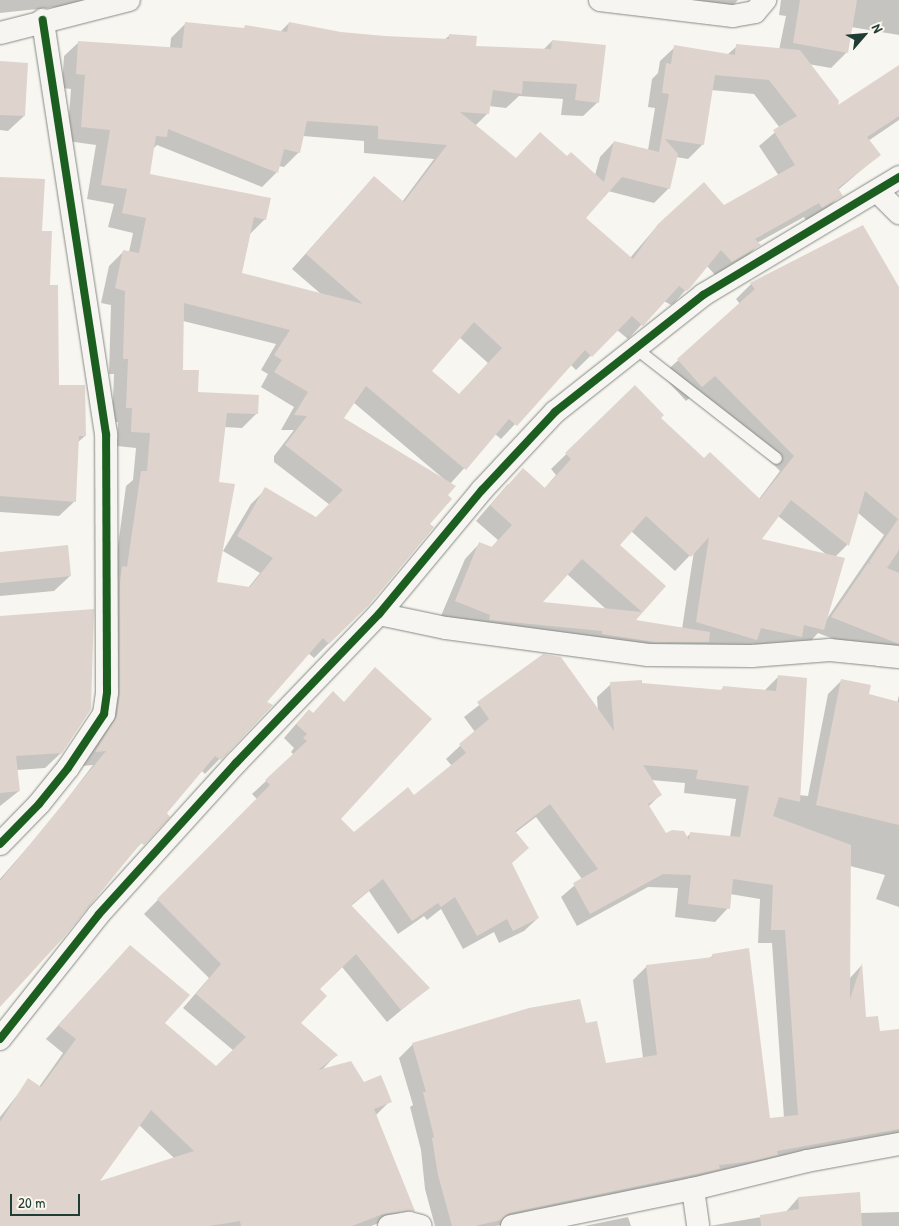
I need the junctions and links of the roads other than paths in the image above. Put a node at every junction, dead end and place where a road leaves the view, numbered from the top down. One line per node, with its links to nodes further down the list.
1 (129, 0): 4 (street)
2 (600, 0): 3 (street)
3 (765, 0)
4 (43, 20): 5 (street); 13 (street)
5 (0, 33)
6 (899, 177): 7 (street)
7 (878, 192): 8 (street); 9 (street)
8 (899, 213)
9 (634, 347): 10 (lane); 11 (street)
10 (776, 458)
11 (380, 614): 12 (street); 14 (street)
12 (899, 657)
13 (0, 844)
14 (0, 1039)
15 (899, 1144): 16 (street)
16 (693, 1189): 19 (street); 20 (street)
17 (389, 1226): 18 (street)
18 (421, 1226)
19 (512, 1226)
20 (698, 1226)

